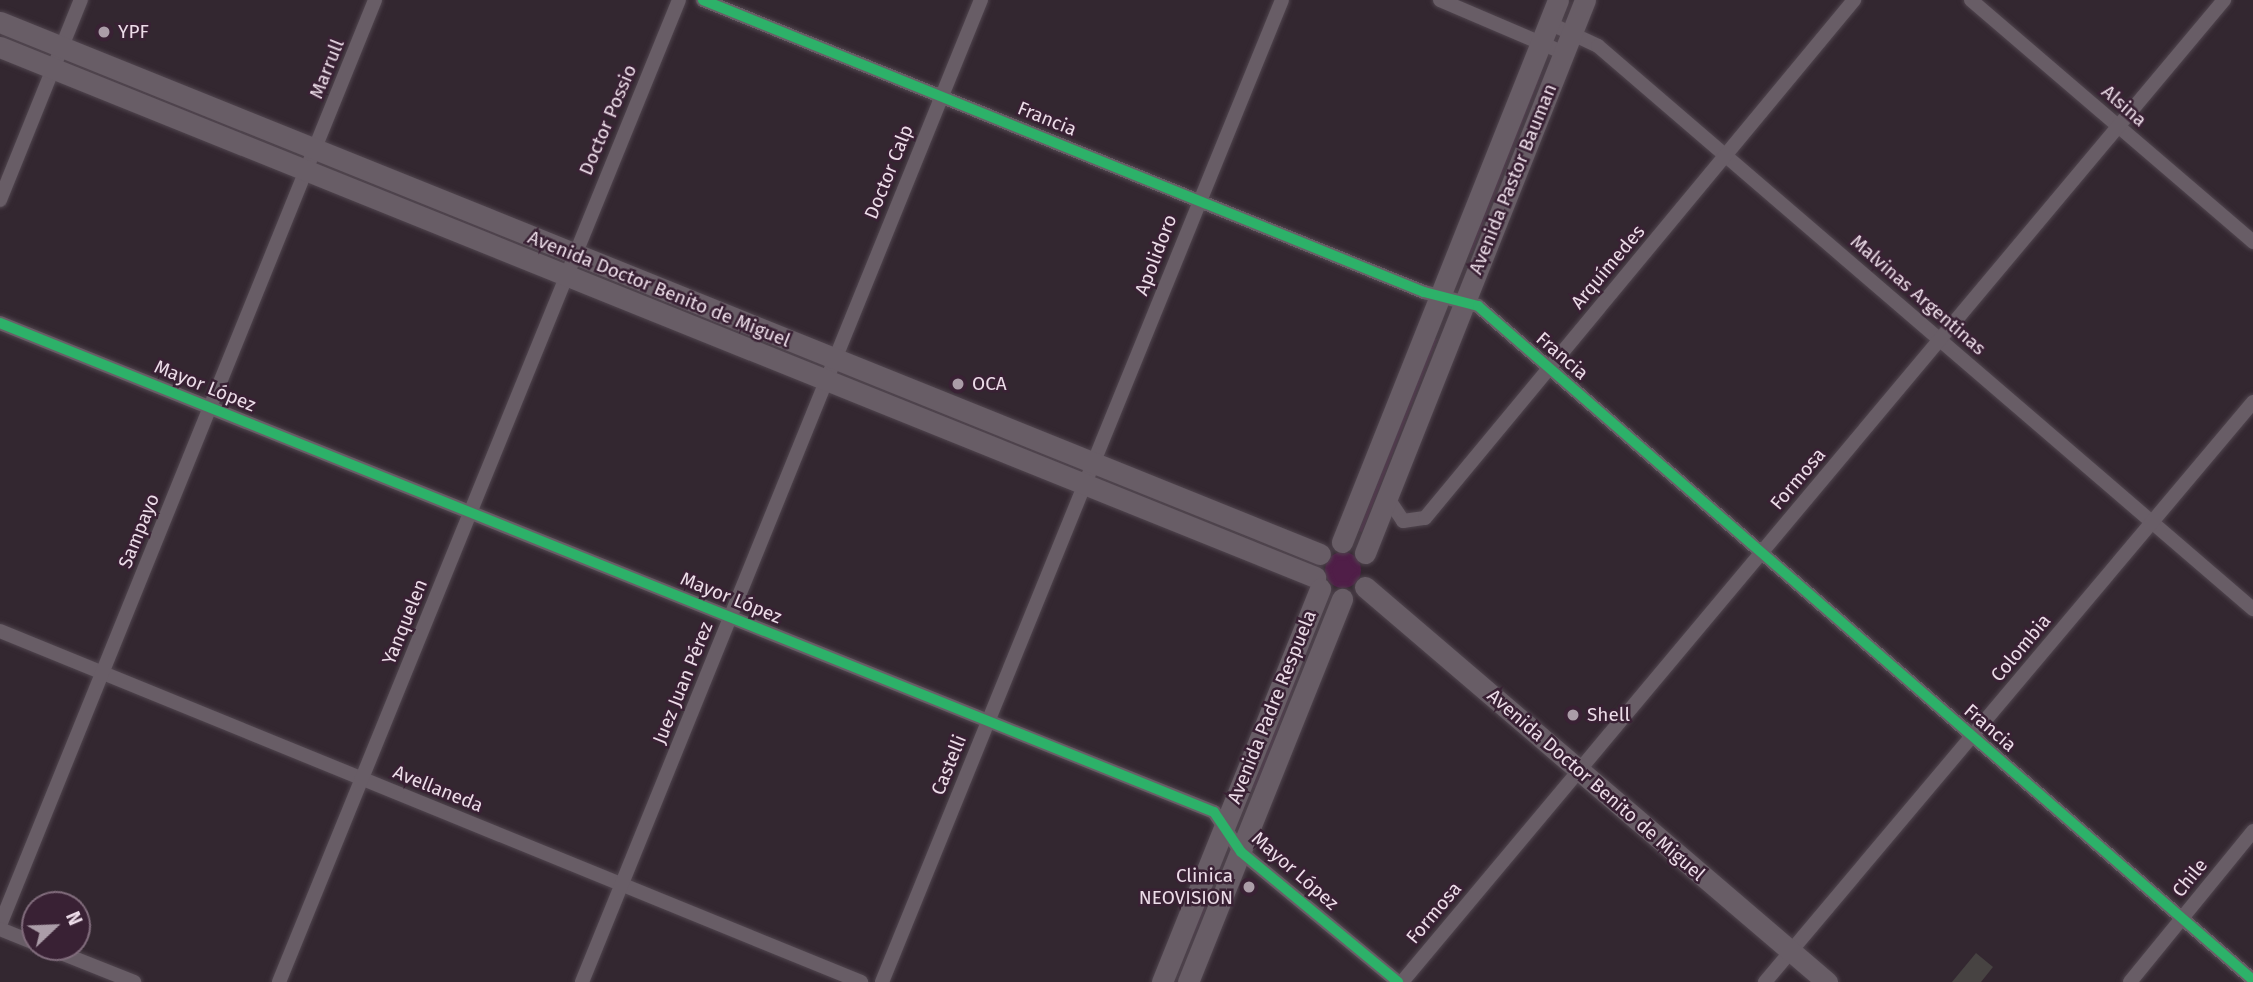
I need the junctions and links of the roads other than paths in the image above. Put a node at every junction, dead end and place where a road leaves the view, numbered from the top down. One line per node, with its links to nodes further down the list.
1 (80, 0): 17 (street)
2 (375, 0): 23 (street, Marrull)
3 (678, 0): 27 (street, Doctor Possio)
4 (703, 0): 20 (street, Francia)
5 (981, 0): 20 (street, Doctor Calp)
6 (1282, 0): 24 (street, Apolidoro)
7 (1440, 0): 15 (street, Malvinas Argentinas)
8 (1558, 0): 15 (main road, Avenida Pastor Bauman)
9 (1584, 0): 14 (main road, Avenida Pastor Bauman)
10 (1854, 0): 22 (street, Arquímedes)
11 (1971, 0): 21 (street, Alsina)
12 (2224, 0): 21 (street, Formosa)
13 (0, 22): 17 (main road, Avenida Doctor Benito de Miguel)
14 (1573, 30): 15 (street, Malvinas Argentinas); 18 (main road, Avenida Pastor Bauman); 22 (street, Malvinas Argentinas)
15 (1546, 31): 18 (street, Malvinas Argentinas); 29 (main road, Avenida Pastor Bauman)
16 (0, 47): 19 (main road, Avenida Doctor Benito de Miguel)
17 (61, 47): 19 (street); 23 (main road, Avenida Doctor Benito de Miguel)
18 (1564, 52): 30 (main road, Avenida Pastor Bauman)
19 (53, 68): 23 (main road, Avenida Doctor Benito de Miguel); 25 (street)
20 (941, 96): 24 (street, Francia); 33 (street, Doctor Calp)
21 (2118, 126): 26 (street, Alsina); 32 (street, Formosa)
22 (1726, 155): 32 (street, Malvinas Argentinas); 34 (street, Arquímedes)
23 (310, 162): 27 (main road, Avenida Doctor Benito de Miguel); 28 (main road, Avenida Doctor Benito de Miguel); 37 (street, Sampayo)
24 (1198, 199): 29 (street, Francia); 38 (street, Apolidoro)
25 (0, 200)
26 (2253, 242)
27 (573, 254): 28 (street, Doctor Possio); 33 (main road, Avenida Doctor Benito de Miguel)
28 (564, 276): 35 (main road, Avenida Doctor Benito de Miguel); 41 (street, Yanquelen)
29 (1439, 295): 30 (street, Francia); 43 (main road, Avenida Pastor Bauman)
30 (1464, 299): 34 (street, Francia); 40 (main road, Avenida Pastor Bauman)
31 (0, 323): 37 (street, Mayor López)
32 (1940, 339): 42 (street, Malvinas Argentinas); 45 (street, Formosa)
33 (835, 359): 35 (street, Juez Juan Pérez); 38 (main road, Avenida Doctor Benito de Miguel)
34 (1549, 368): 40 (street, Arquímedes); 45 (street, Francia)
35 (826, 381): 39 (main road, Avenida Doctor Benito de Miguel); 51 (street, Juez Juan Pérez)
36 (2253, 402): 42 (street, Colombia)
37 (210, 407): 41 (street, Mayor López); 53 (street, Sampayo)
38 (1095, 467): 39 (street, Apolidoro); 46 (main road, Avenida Doctor Benito de Miguel)
39 (1087, 487): 47 (main road, Avenida Doctor Benito de Miguel); 54 (street, Castelli)
40 (1387, 497): 44 (main road, Avenida Pastor Bauman)
41 (471, 512): 51 (street, Mayor López); 57 (street, Yanquelen)
42 (2152, 522): 50 (street, Malvinas Argentinas); 55 (street, Colombia)
43 (1342, 542): 44 (main road); 46 (main road)
44 (1365, 553): 48 (main road)
45 (1762, 553): 55 (street, Francia); 56 (street, Formosa)
46 (1320, 554): 47 (main road)
47 (1317, 582): 49 (main road); 58 (main road, Avenida Padre Respuela)
48 (1365, 587): 49 (main road); 56 (main road, Avenida Doctor Benito de Miguel)
49 (1342, 599): 60 (main road, Avenida Padre Respuela)
50 (2253, 609)
51 (730, 617): 54 (street, Mayor López); 61 (street, Juez Juan Pérez)
52 (0, 631): 53 (street, Avellaneda)
53 (102, 673): 57 (street, Avellaneda); 63 (street, Sampayo)
54 (988, 720): 58 (street, Mayor López); 72 (street, Castelli)
55 (1972, 736): 62 (street, Francia); 65 (street, Colombia)
56 (1580, 771): 65 (main road, Avenida Doctor Benito de Miguel); 75 (street, Formosa)
57 (362, 779): 61 (street, Avellaneda); 69 (street, Yanquelen)
58 (1226, 823): 60 (street, Mayor López); 73 (main road, Avenida Padre Respuela)
59 (2253, 831): 62 (street, Chile)
60 (1241, 852): 74 (main road, Avenida Padre Respuela); 75 (street, Mayor López)
61 (622, 884): 70 (street, Juez Juan Pérez); 71 (street, Avellaneda)
62 (2182, 918): 67 (street, Francia); 78 (street, Chile)
63 (0, 927): 64 (street)
64 (21, 937)
65 (1791, 951): 76 (street, Colombia); 77 (main road, Avenida Doctor Benito de Miguel)
66 (81, 961): 68 (street)
67 (2253, 980)
68 (134, 982)
69 (279, 982)
70 (582, 982)
71 (861, 982)
72 (882, 982)
73 (1162, 982)
74 (1188, 982)
75 (1400, 982)
76 (1765, 982)
77 (1827, 982)
78 (2130, 982)

